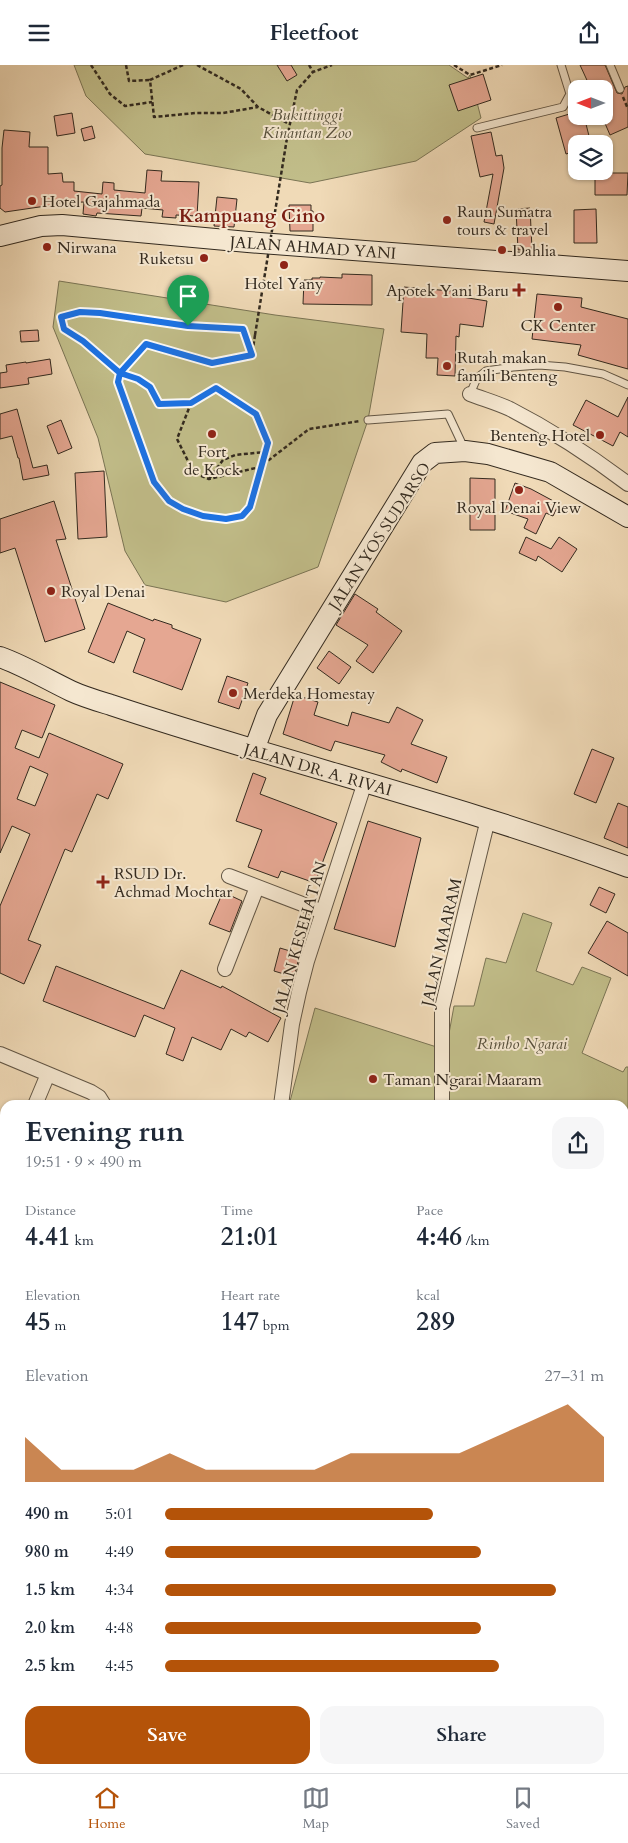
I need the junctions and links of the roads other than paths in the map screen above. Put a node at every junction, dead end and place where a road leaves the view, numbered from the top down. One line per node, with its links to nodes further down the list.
1 (561, 65): 4 (lane)
2 (610, 65): 3 (lane)
3 (620, 89)
4 (477, 127)
5 (0, 235): 6 (main road, JALAN AHMAD YANI)
6 (628, 271)
7 (628, 385): 8 (lane)
8 (470, 394): 11 (street)
9 (368, 420): 10 (lane)
10 (465, 451): 12 (main road, JALAN YOS SUDARSO); 15 (main road, JALAN YOS SUDARSO)
11 (628, 483)
12 (628, 517)
13 (0, 643): 14 (main road)
14 (6, 659): 15 (main road, JALAN DR. A. RIVAI)
15 (254, 750): 16 (main road, JALAN DR. A. RIVAI)
16 (365, 782): 17 (main road, JALAN DR. A. RIVAI); 21 (street, JALAN KESEHATAN)
17 (488, 819): 18 (main road, JALAN DR. A. RIVAI); 28 (street, JALAN MAARAM)
18 (628, 867)
19 (230, 876): 20 (street)
20 (257, 887): 21 (street); 22 (street)
21 (323, 912): 27 (street, JALAN KESEHATAN)
22 (225, 969)
23 (0, 1054): 24 (street)
24 (48, 1075): 25 (street); 26 (street)
25 (37, 1100)
26 (101, 1100)
27 (282, 1100)
28 (442, 1100)

